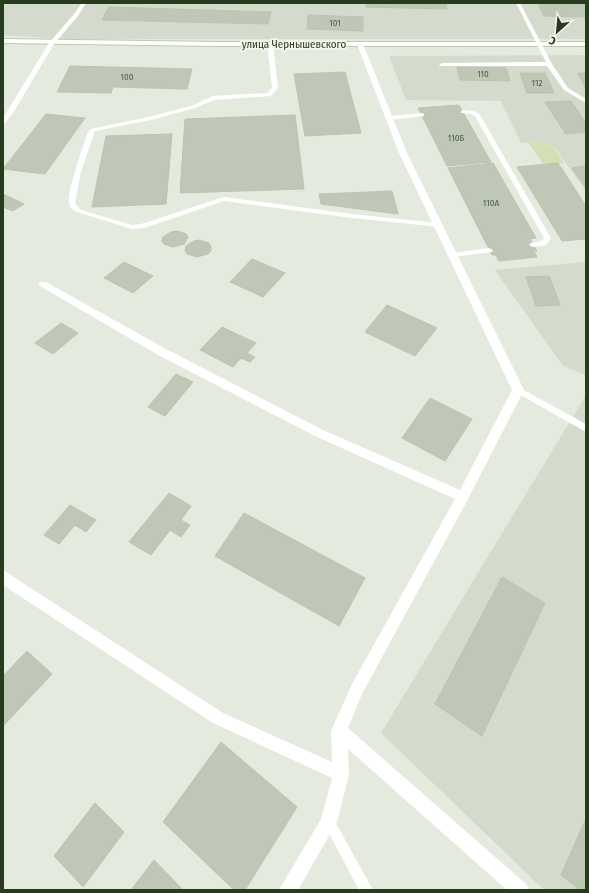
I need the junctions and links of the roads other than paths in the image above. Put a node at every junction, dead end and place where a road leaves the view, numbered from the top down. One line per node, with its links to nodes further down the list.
1 (84, 3): 4 (lane)
2 (518, 3): 7 (lane)
3 (3, 42): 4 (street, улица Чернышевского)
4 (52, 43): 5 (street, улица Чернышевского); 15 (lane)
5 (270, 44): 6 (street, улица Чернышевского); 16 (lane)
6 (360, 44): 7 (street, улица Чернышевского); 14 (street)
7 (540, 44): 8 (street, улица Чернышевского); 9 (lane)
8 (586, 44)
9 (549, 64): 10 (lane); 11 (lane)
10 (442, 65)
11 (586, 101)
12 (463, 112): 17 (lane)
13 (422, 115): 14 (lane)
14 (389, 118): 16 (street)
15 (3, 122)
16 (438, 225): 19 (street)
17 (534, 245)
18 (489, 250): 19 (lane)
19 (452, 255): 21 (street)
20 (43, 284): 23 (street)
21 (518, 390): 22 (lane); 23 (street)
22 (586, 428)
23 (463, 497): 25 (street)
24 (3, 577): 26 (street)
25 (339, 731): 26 (street); 30 (street)
26 (340, 774): 27 (street)
27 (329, 822): 28 (street); 29 (lane)
28 (288, 890)
29 (366, 890)
30 (520, 890)

